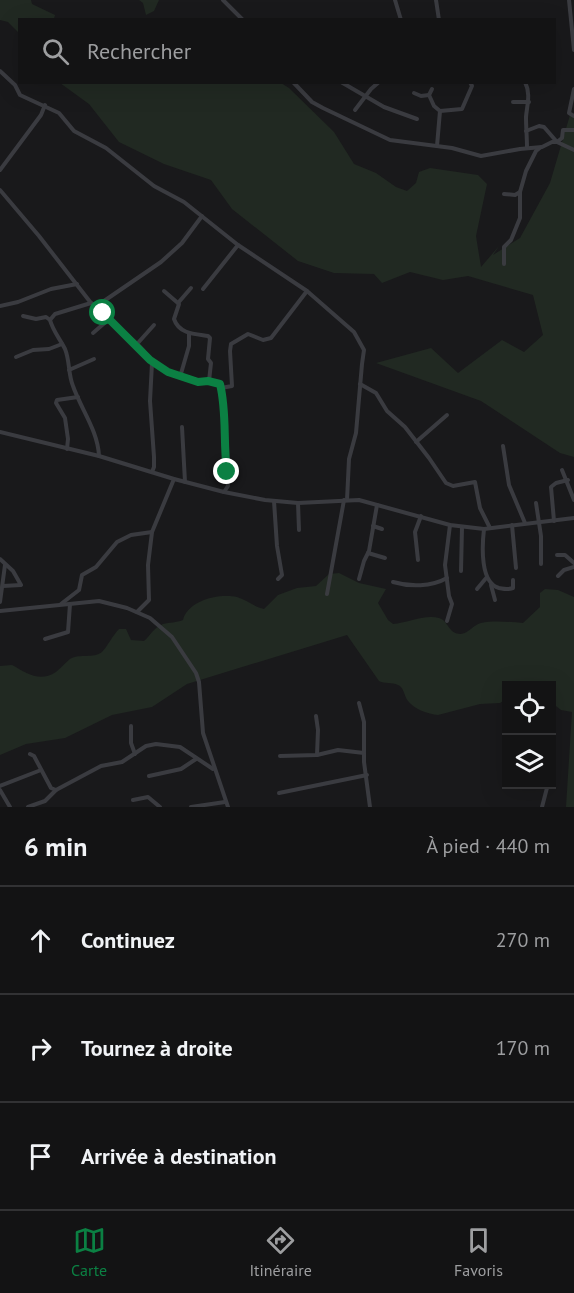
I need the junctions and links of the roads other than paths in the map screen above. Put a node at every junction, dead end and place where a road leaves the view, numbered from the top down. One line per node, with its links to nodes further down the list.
1 (223, 0): 5 (street)
2 (395, 0): 6 (street)
3 (436, 0): 7 (street)
4 (569, 0): 8 (street)
5 (241, 18)
6 (400, 18)
7 (439, 18)
8 (573, 22): 9 (street)
9 (574, 50)
10 (0, 70): 23 (street)
11 (295, 84): 31 (street)
12 (344, 84): 20 (street)
13 (377, 84): 20 (street)
14 (471, 84): 25 (street)
15 (526, 84): 22 (street)
16 (432, 89): 19 (street)
17 (574, 89): 26 (street)
18 (414, 93): 19 (street)
19 (429, 94): 25 (street)
20 (365, 98): 24 (street); 27 (street)
21 (513, 102): 22 (street)
22 (529, 102): 29 (street)
23 (45, 105): 35 (street); 39 (street)
24 (355, 110)
25 (440, 111): 31 (street)
26 (574, 116)
27 (417, 119)
28 (574, 130): 30 (street)
29 (526, 131): 30 (street); 33 (street)
30 (557, 142): 32 (street); 34 (street)
31 (437, 146): 33 (street)
32 (542, 147): 33 (street); 37 (street)
33 (527, 148)
34 (574, 150)
35 (0, 170)
36 (0, 190): 42 (street)
37 (520, 192): 38 (street); 41 (street)
38 (504, 194)
39 (202, 216): 40 (street); 50 (street)
40 (238, 245): 44 (street); 46 (street)
41 (504, 264)
42 (77, 284): 47 (street); 49 (street)
43 (190, 288): 48 (street)
44 (203, 289)
45 (164, 291): 48 (street)
46 (307, 291): 65 (street); 66 (street)
47 (91, 303): 50 (street); 52 (street)
48 (178, 303): 56 (street)
49 (0, 306)
50 (99, 308): 53 (street)
51 (23, 316): 52 (street)
52 (50, 320): 57 (street)
53 (108, 320): 55 (street); 58 (street)
54 (154, 325): 58 (street)
55 (93, 333)
56 (189, 333): 63 (street); 64 (street)
57 (62, 344): 59 (street); 62 (street)
58 (137, 344): 61 (street)
59 (16, 357)
60 (94, 359): 62 (street)
61 (150, 359): 63 (street); 76 (street)
62 (69, 370): 67 (street)
63 (180, 377): 64 (street)
64 (208, 381): 66 (street)
65 (360, 384): 71 (street); 81 (street)
66 (221, 388): 80 (street)
67 (78, 397): 73 (street); 74 (street)
68 (447, 415): 71 (street)
69 (182, 427): 79 (street)
70 (0, 432): 73 (street)
71 (416, 442): 97 (street)
72 (503, 446): 91 (street)
73 (67, 449): 74 (street)
74 (99, 456): 76 (street)
75 (562, 470): 78 (street)
76 (152, 472): 77 (street)
77 (174, 479): 79 (street); 100 (street)
78 (568, 480): 82 (street); 89 (street)
79 (185, 482): 80 (street)
80 (224, 492): 83 (street)
81 (346, 500): 85 (street); 86 (street); 121 (street)
82 (574, 500)
83 (274, 501): 85 (street); 114 (street)
84 (536, 502): 90 (street)
85 (298, 503): 98 (street)
86 (377, 505): 87 (street); 92 (street)
87 (421, 516): 93 (street); 105 (street)
88 (574, 518): 89 (street)
89 (554, 520): 90 (street)
90 (540, 522): 91 (street); 106 (street)
91 (525, 523): 94 (street)
92 (373, 525): 99 (street); 101 (street)
93 (450, 525): 95 (street); 113 (street)
94 (512, 525): 97 (street); 109 (street)
95 (462, 527): 96 (street); 110 (street)
96 (484, 528): 97 (street); 112 (street)
97 (490, 528)
98 (299, 530)
99 (382, 530)
100 (152, 532): 125 (street); 127 (street)
101 (368, 553): 103 (street); 115 (street)
102 (557, 555): 108 (street)
103 (385, 558)
104 (0, 559): 107 (street)
105 (418, 560)
106 (541, 564)
107 (5, 565): 119 (street); 119 (street)
108 (574, 565): 111 (street)
109 (516, 568)
110 (461, 571)
111 (558, 576)
112 (487, 577): 118 (street); 120 (street)
113 (447, 578): 117 (street); 128 (street)
114 (278, 579)
115 (359, 579)
116 (513, 580): 118 (street)
117 (393, 582)
118 (490, 584): 122 (street)
119 (3, 586): 123 (street)
120 (477, 589)
121 (327, 594)
122 (495, 600)
123 (0, 602)
124 (70, 604): 125 (street); 127 (street); 129 (street)
125 (58, 606): 126 (street)
126 (0, 611)
127 (137, 612): 139 (street)
128 (447, 621)
129 (45, 639)
130 (359, 703): 133 (street)
131 (316, 716): 136 (street)
132 (131, 726): 135 (street)
133 (364, 753): 136 (street); 142 (street)
134 (30, 754): 140 (street)
135 (135, 754): 138 (street); 146 (street)
136 (317, 755): 137 (street)
137 (280, 756)
138 (196, 759): 139 (street); 141 (street)
139 (214, 769): 149 (street)
140 (41, 770): 143 (street); 146 (street)
141 (149, 776)
142 (367, 776): 147 (street); 155 (street)
143 (0, 786)
144 (547, 789): 156 (street)
145 (0, 790): 150 (street)
146 (56, 790): 151 (street)
147 (279, 793)
148 (133, 800): 152 (street)
149 (225, 802): 153 (street); 154 (street)
150 (10, 807)
151 (28, 807)
152 (160, 807)
153 (191, 807)
154 (228, 807)
155 (370, 807)
156 (542, 807)

